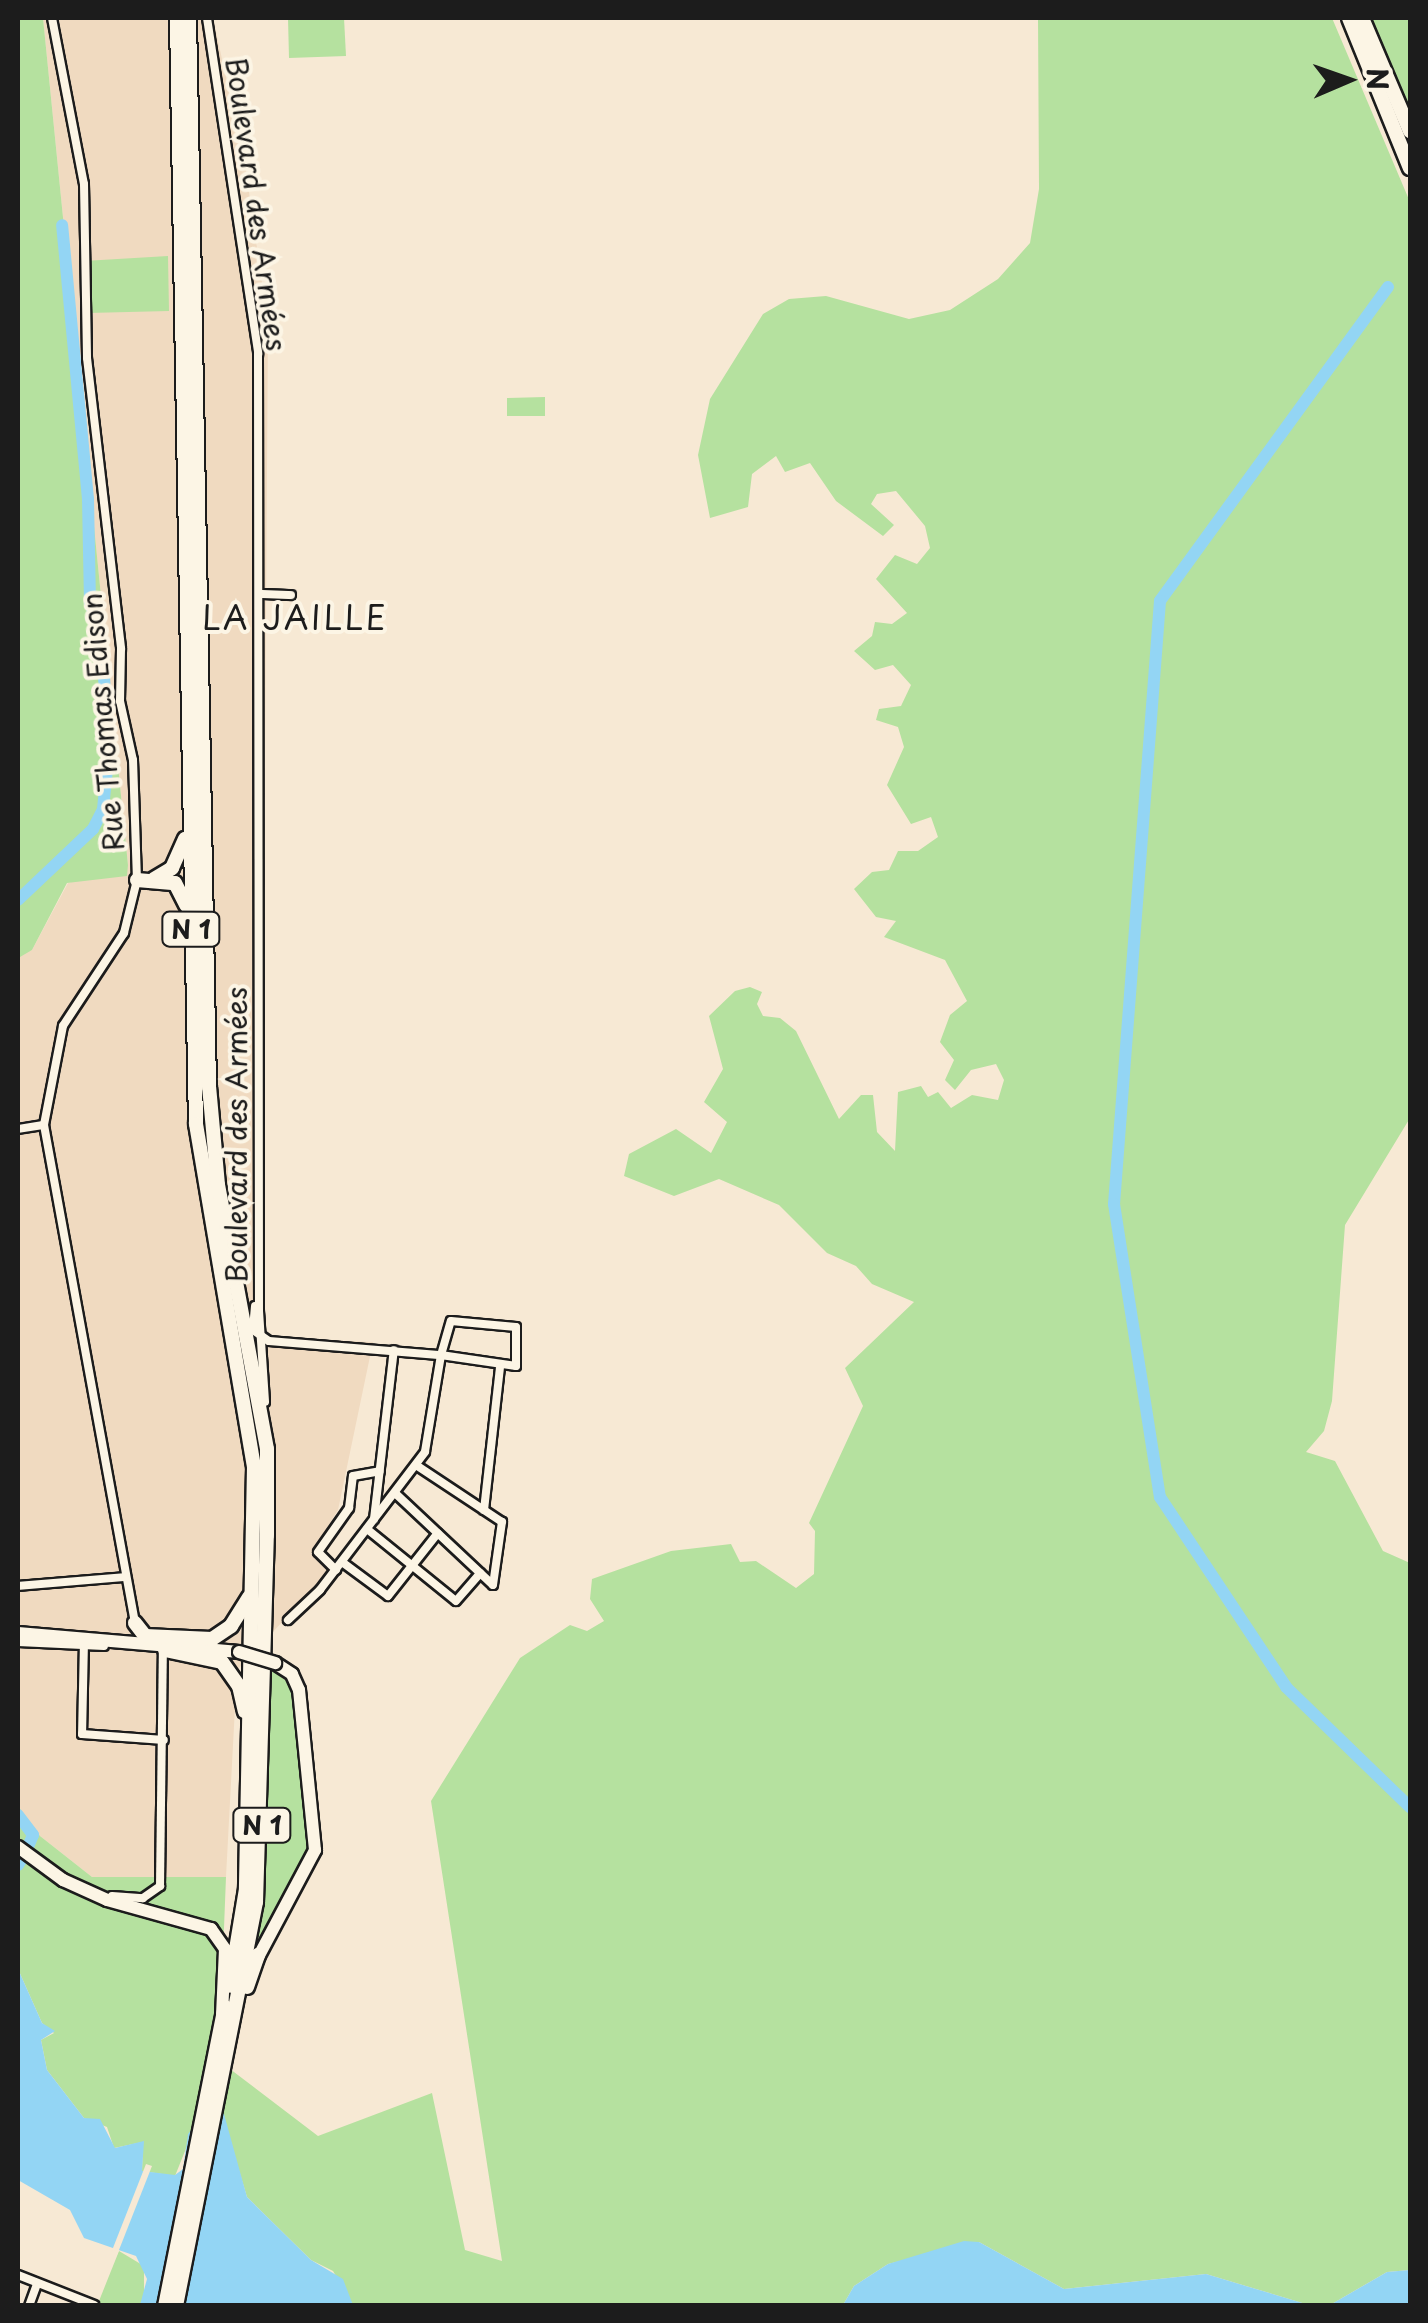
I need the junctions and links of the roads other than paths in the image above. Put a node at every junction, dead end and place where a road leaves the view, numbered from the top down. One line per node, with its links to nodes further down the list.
1 (52, 18): 20 (street, Rue Thomas Edison)
2 (175, 18): 7 (highway)
3 (191, 18): 7 (highway)
4 (207, 18): 14 (street, Boulevard des Armées)
5 (1349, 18): 9 (highway)
6 (1362, 18): 8 (highway)
7 (184, 50): 10 (highway, N 1); 11 (highway, N 1)
8 (1410, 131)
9 (1410, 168)
10 (185, 483): 12 (highway); 18 (highway, N 1)
11 (198, 530): 13 (highway); 18 (highway, N 1)
12 (174, 589)
13 (209, 591)
14 (260, 594): 15 (street); 24 (street, Boulevard des Armées)
15 (291, 595)
16 (210, 636): 18 (highway)
17 (177, 651): 18 (highway)
18 (195, 735): 19 (highway, N 1); 35 (highway, N 1)
19 (189, 763): 20 (highway); 21 (highway, N 1)
20 (144, 880): 21 (highway); 22 (street, Rue Thomas Edison)
21 (192, 1010): 41 (highway, N 1)
22 (44, 1125): 23 (street); 39 (street, Rue Thomas Edison)
23 (18, 1129)
24 (261, 1338): 25 (street); 35 (street, Boulevard des Armées)
25 (394, 1350): 26 (street); 29 (street)
26 (441, 1355): 27 (street); 27 (street); 28 (street)
27 (500, 1368): 31 (street)
28 (416, 1465): 30 (street); 31 (street)
29 (380, 1472): 32 (street); 36 (street)
30 (395, 1493): 32 (street); 34 (street)
31 (484, 1510): 38 (street)
32 (374, 1520): 33 (street)
33 (367, 1528): 36 (street); 37 (street)
34 (438, 1533): 37 (street); 38 (street)
35 (267, 1535): 52 (highway, N 1)
36 (339, 1566): 37 (street); 42 (street)
37 (412, 1566): 38 (street)
38 (480, 1572)
39 (126, 1576): 40 (street); 43 (street, Rue Thomas Edison)
40 (18, 1587)
41 (252, 1587): 43 (highway); 48 (highway, N 1)
42 (288, 1620)
43 (135, 1623)
44 (20, 1634): 45 (main road)
45 (84, 1641): 46 (street); 47 (street); 51 (main road, bridge)
46 (165, 1650): 47 (street); 48 (highway)
47 (164, 1740): 50 (street)
48 (249, 1804): 52 (highway, N 1)
49 (18, 1846): 50 (main road)
50 (83, 1890): 52 (main road)
51 (258, 1954): 52 (main road); 53 (highway)
52 (226, 2024): 53 (highway, N 1)
53 (219, 2078): 58 (highway, N 1); 59 (highway, N 1)
54 (18, 2275): 55 (street)
55 (37, 2284): 56 (street); 57 (street)
56 (29, 2306)
57 (94, 2306)
58 (165, 2306)
59 (177, 2306)

